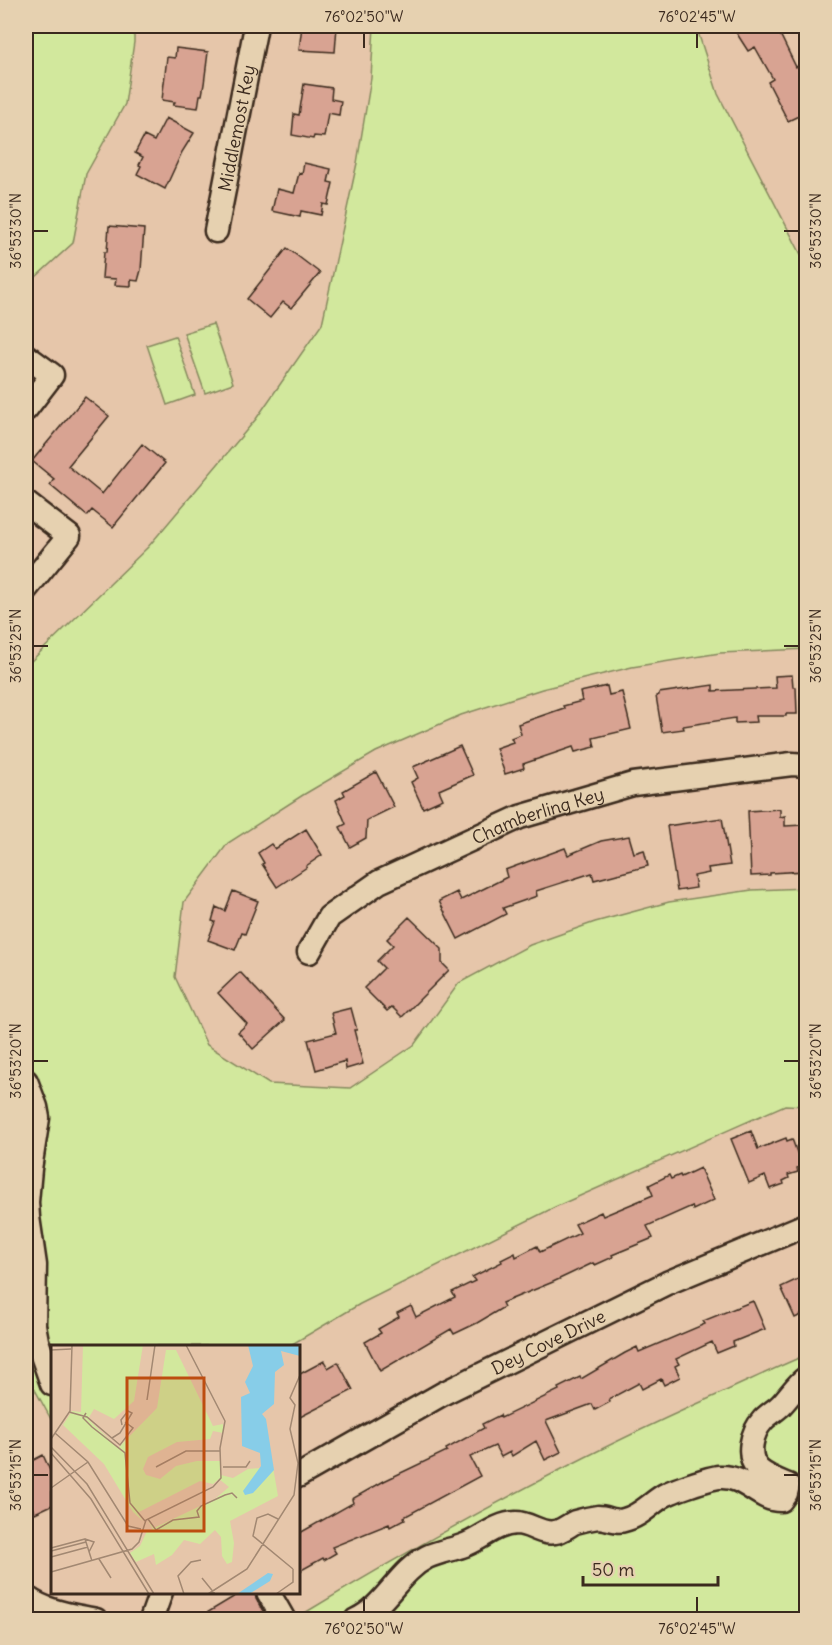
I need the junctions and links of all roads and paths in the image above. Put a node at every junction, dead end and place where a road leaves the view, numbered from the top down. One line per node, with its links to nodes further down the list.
1 (256, 26): 2 (street, Middlemost Key)
2 (216, 231)
3 (26, 356): 4 (street)
4 (26, 409)
5 (26, 503): 6 (street)
6 (26, 590)
7 (807, 765): 8 (street, Chamberling Key)
8 (309, 952)
9 (26, 1081): 12 (street)
10 (807, 1225): 13 (street, Dey Cove Drive)
11 (807, 1378): 20 (street)
12 (51, 1381)
13 (300, 1475)
14 (161, 1594): 18 (street)
15 (269, 1594): 19 (street)
16 (26, 1597): 17 (street)
17 (96, 1620)
18 (151, 1620)
19 (284, 1620)
20 (356, 1620)

